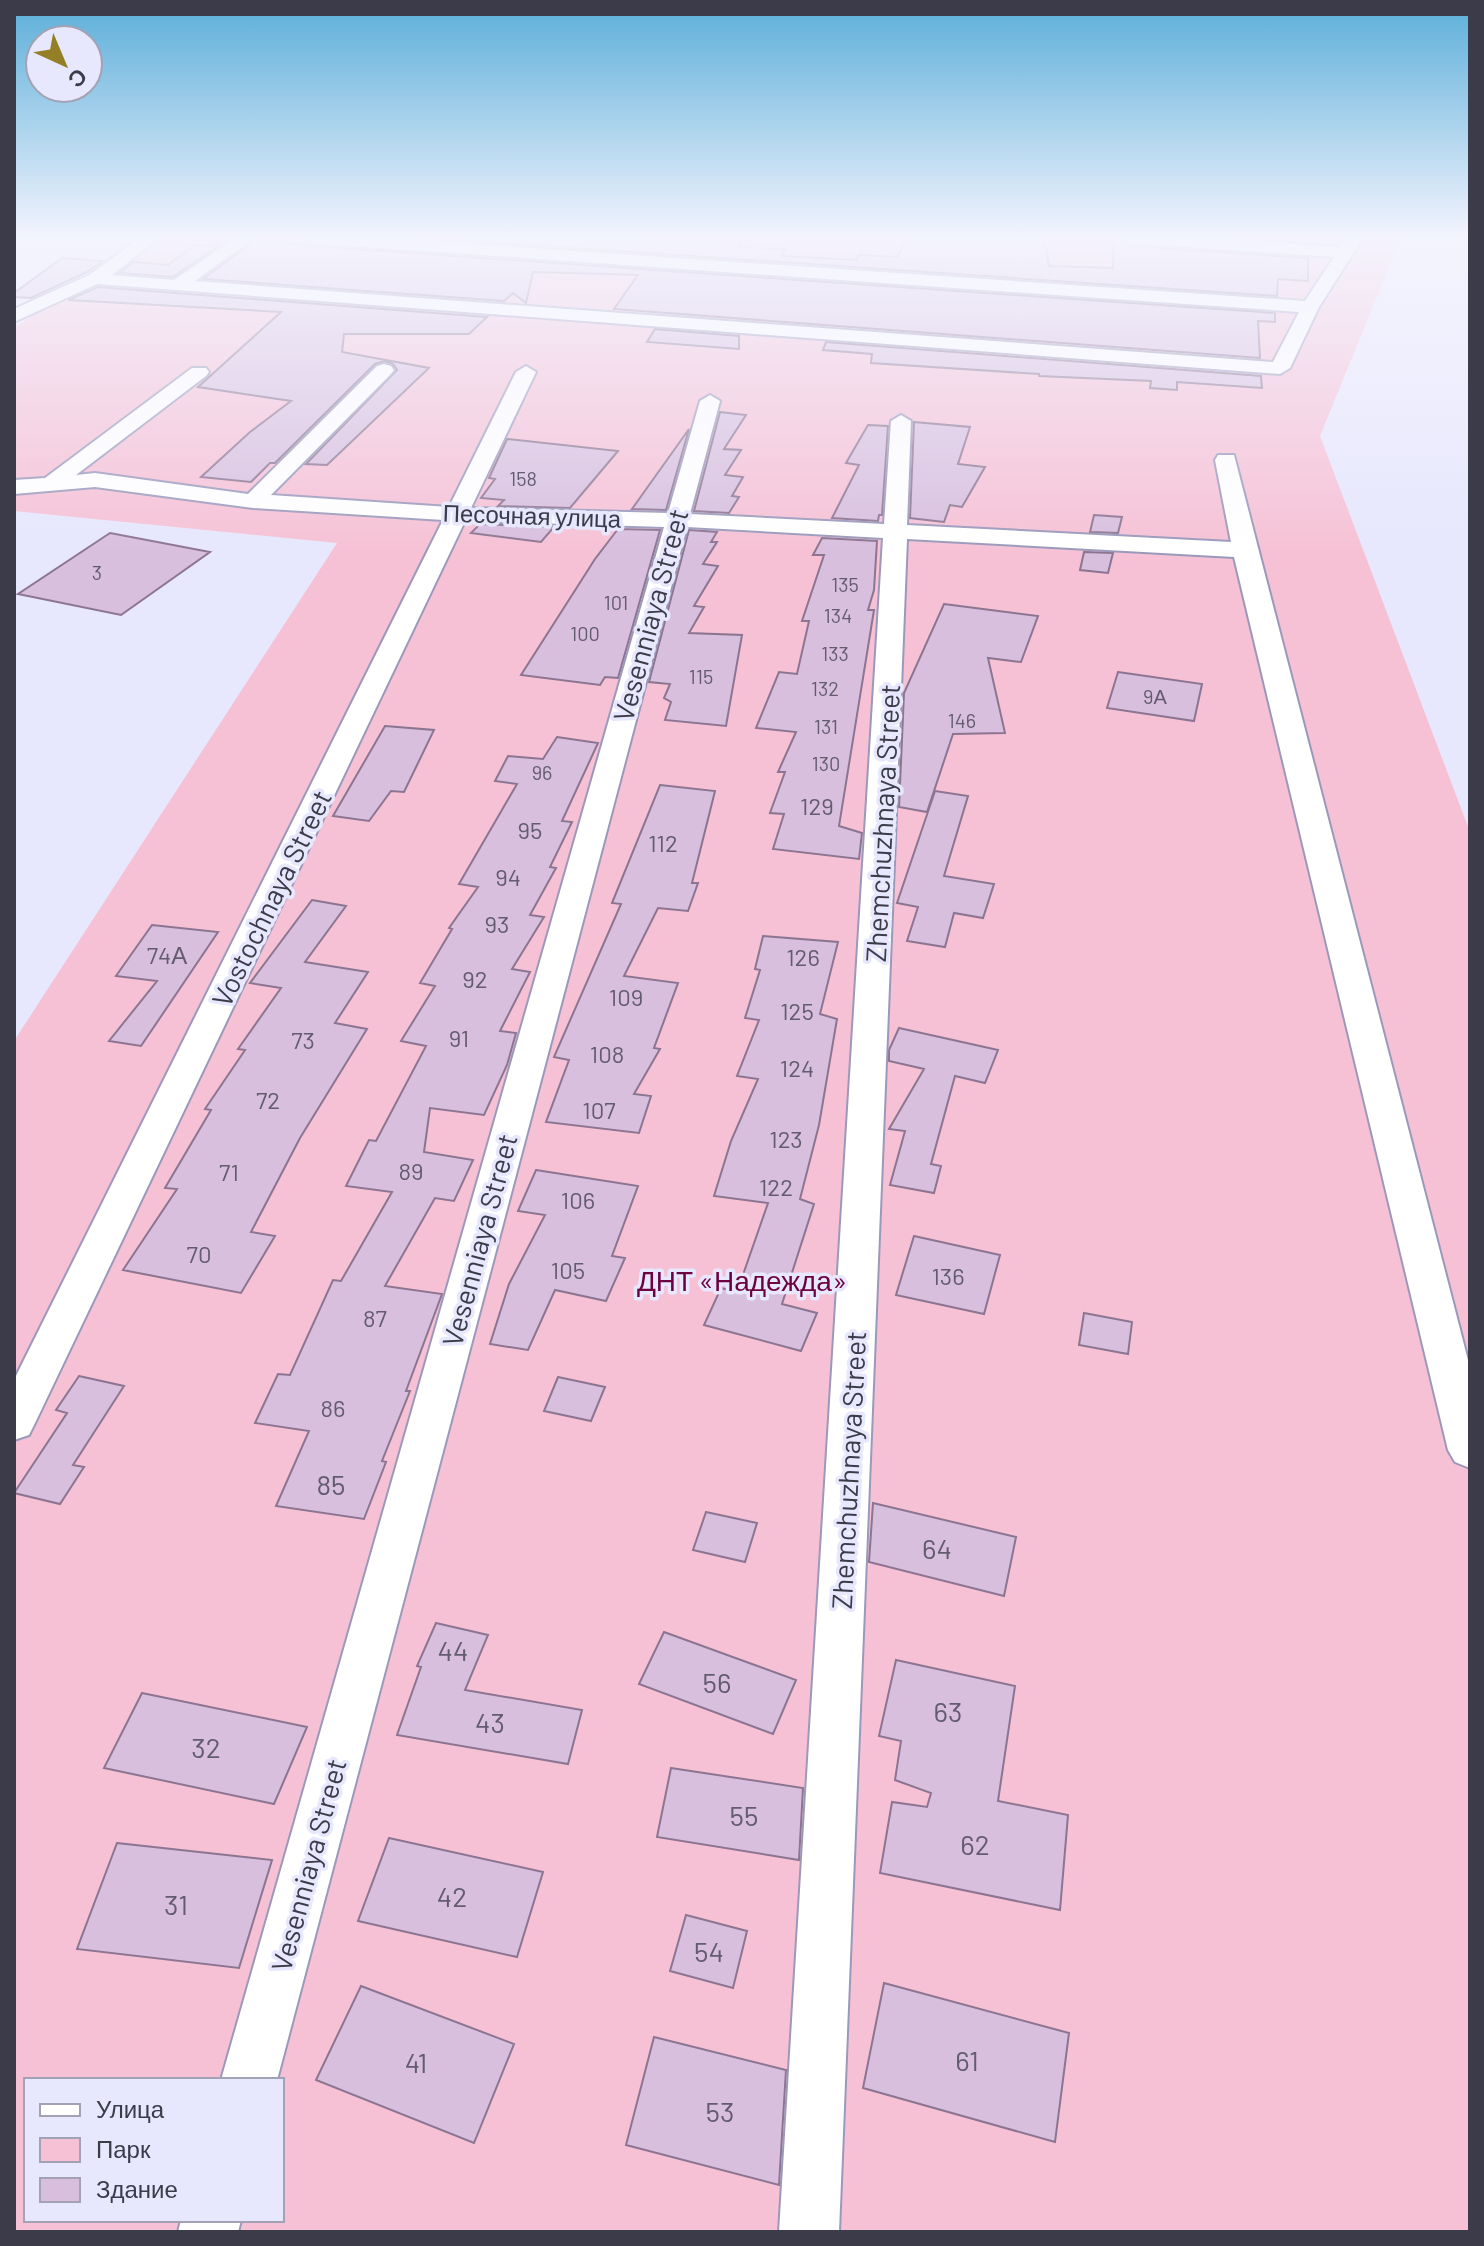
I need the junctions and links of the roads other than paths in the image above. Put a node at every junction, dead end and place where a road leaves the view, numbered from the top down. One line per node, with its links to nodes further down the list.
1 (941, 343): 2 (street)
2 (1292, 343)
3 (384, 370): 11 (street)
4 (199, 372): 9 (street)
5 (526, 372): 12 (street, Vostochnaya Street)
6 (710, 401): 13 (street, Vesenniaya Street)
7 (901, 421): 14 (street, Zhemchuzhnaya Street)
8 (1226, 460): 15 (street)
9 (52, 483): 10 (street, Песочная улица); 11 (street, Песочная улица)
10 (14, 487)
11 (253, 501): 12 (street, Песочная улица)
12 (459, 514): 13 (street, Песочная улица); 16 (street, Vostochnaya Street)
13 (676, 520): 14 (street, Песочная улица); 18 (street, Vesenniaya Street)
14 (897, 533): 15 (street, Песочная улица); 19 (street, Zhemchuzhnaya Street)
15 (1244, 550): 17 (street)
16 (14, 1423)
17 (1470, 1450)
18 (250, 2078)
19 (809, 2232)

